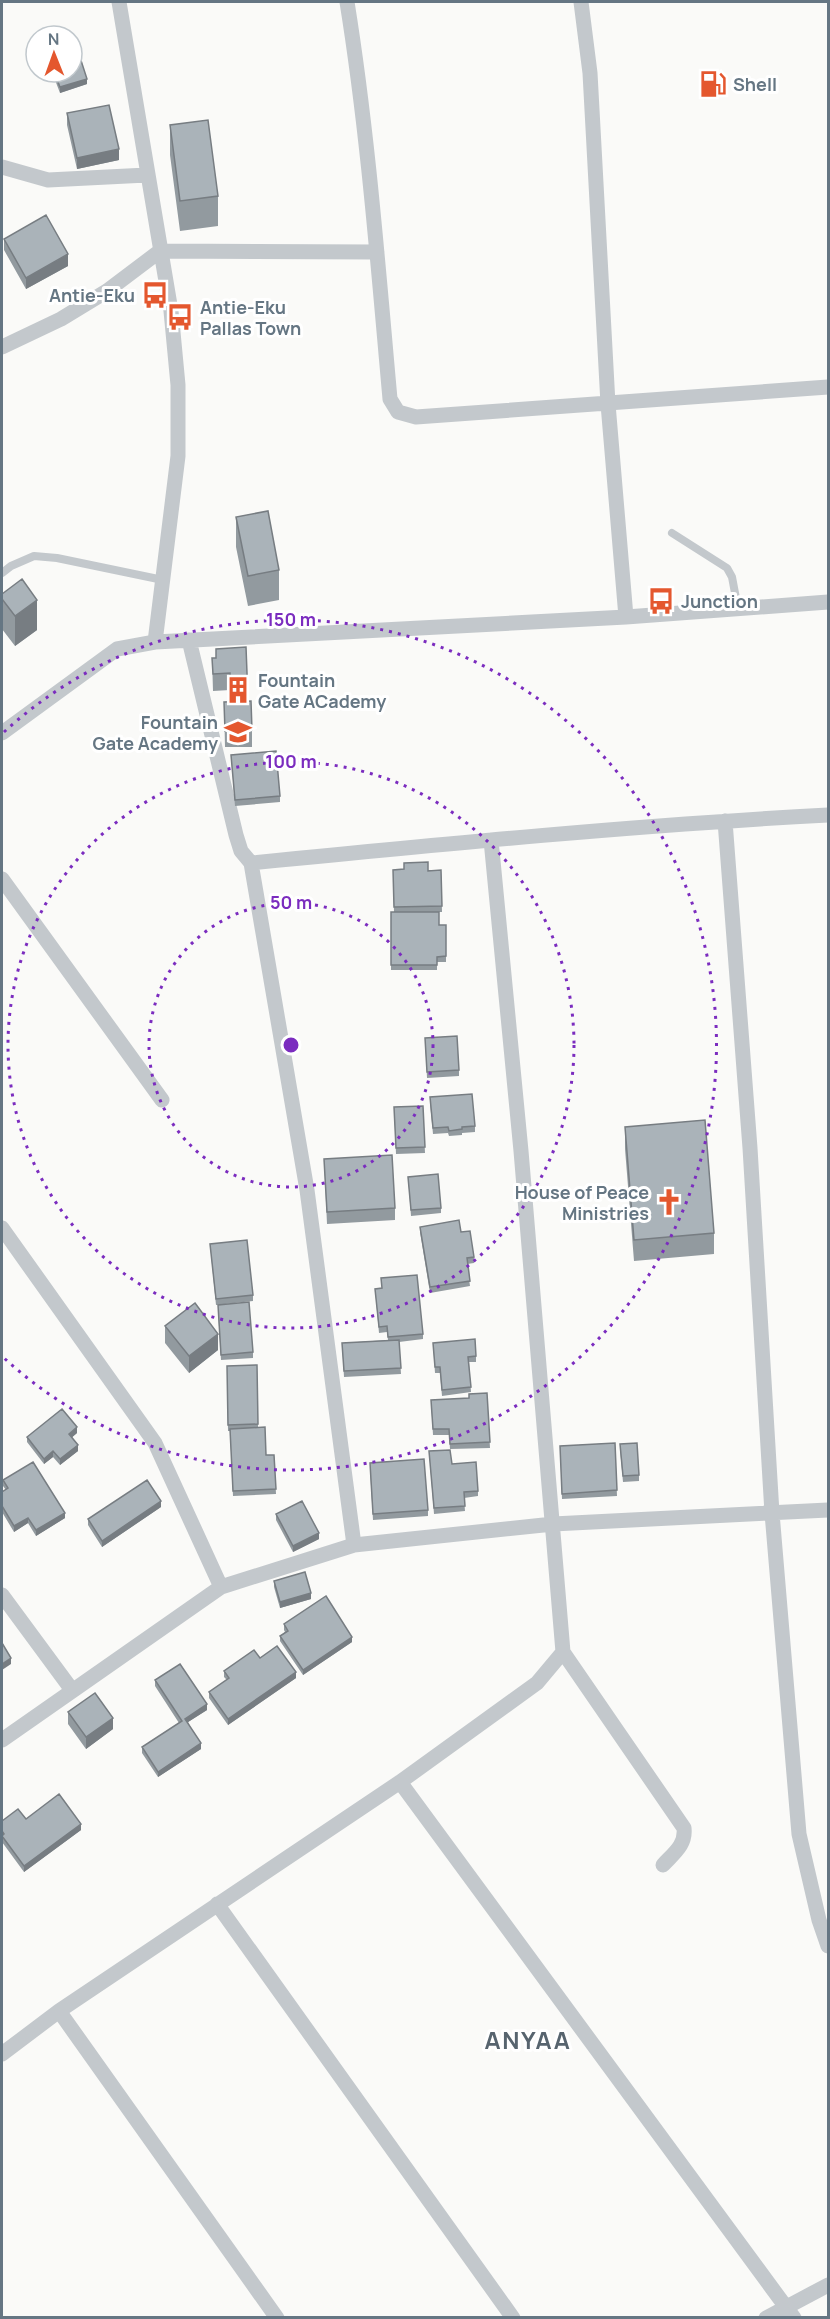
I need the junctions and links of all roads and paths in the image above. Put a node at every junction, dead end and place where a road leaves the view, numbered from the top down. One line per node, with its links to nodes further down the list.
1 (119, 2): 5 (street)
2 (347, 2): 7 (street)
3 (581, 2): 10 (street)
4 (2, 167): 5 (street)
5 (147, 175): 6 (street)
6 (160, 250): 7 (street); 8 (street); 13 (street)
7 (377, 252): 10 (street)
8 (2, 347)
9 (828, 387): 10 (street)
10 (608, 404): 16 (street)
11 (672, 533): 15 (lane)
12 (2, 573): 13 (lane)
13 (163, 580): 18 (street)
14 (828, 602): 15 (street)
15 (738, 609): 16 (street)
16 (626, 617): 17 (street)
17 (189, 639): 18 (street); 23 (street)
18 (155, 642): 19 (street)
19 (2, 733)
20 (828, 815): 21 (street)
21 (725, 821): 22 (street); 28 (street)
22 (491, 840): 23 (street); 29 (street)
23 (251, 863): 30 (street)
24 (2, 879): 25 (street)
25 (162, 1100)
26 (2, 1228): 31 (street)
27 (828, 1510): 28 (street)
28 (772, 1513): 29 (street); 39 (street)
29 (553, 1524): 30 (street); 33 (street)
30 (354, 1545): 31 (street)
31 (221, 1587): 34 (street)
32 (2, 1595): 34 (street)
33 (563, 1652): 36 (street); 37 (street)
34 (72, 1690): 35 (street)
35 (2, 1740)
36 (400, 1782): 38 (street); 43 (street)
37 (663, 1865)
38 (217, 1904): 40 (street); 45 (street)
39 (828, 1946)
40 (59, 2011): 41 (street); 44 (street)
41 (2, 2054)
42 (828, 2285): 43 (street)
43 (790, 2311): 46 (street)
44 (278, 2318)
45 (513, 2318)
46 (766, 2318)

